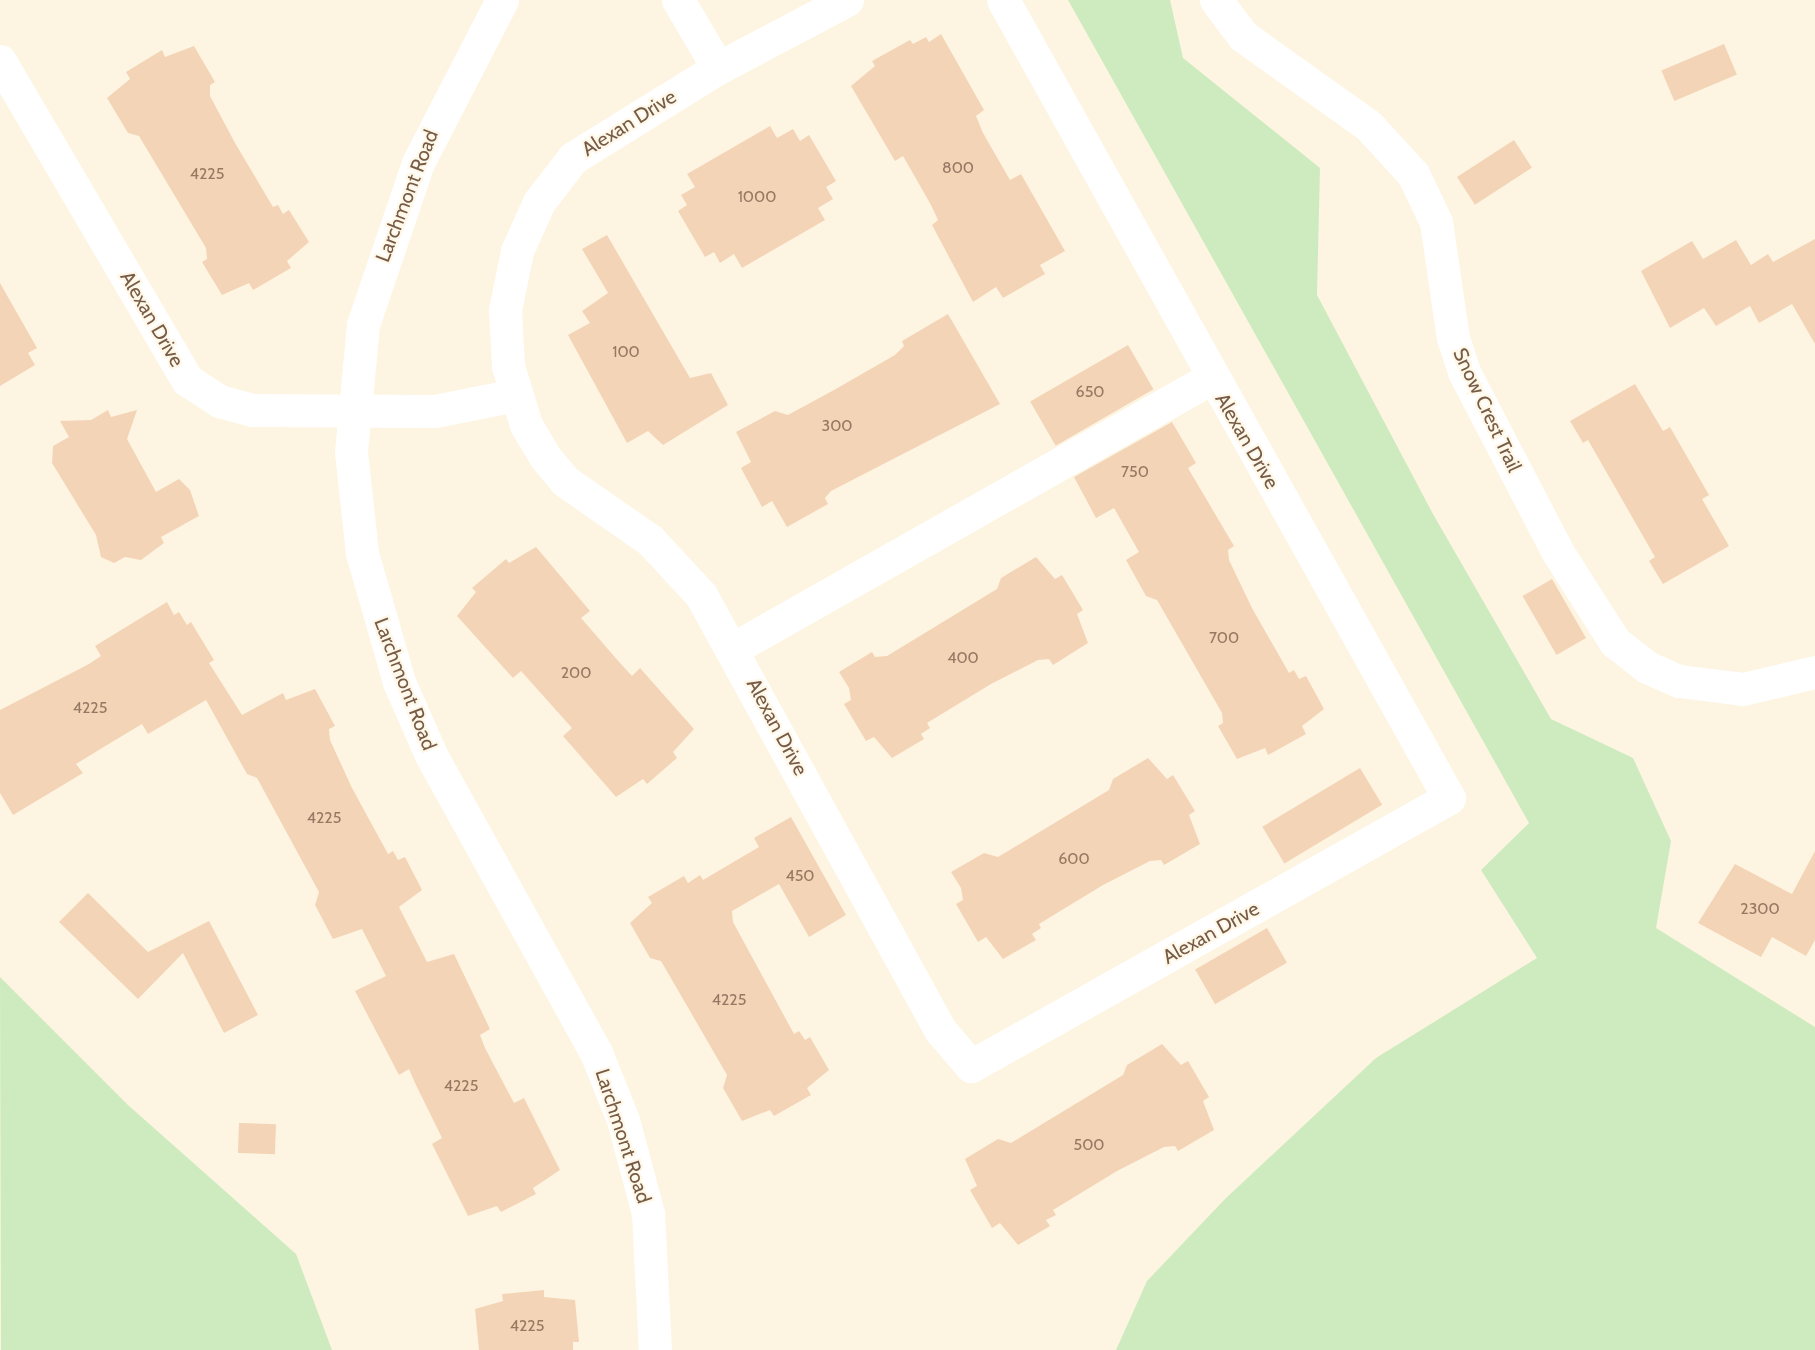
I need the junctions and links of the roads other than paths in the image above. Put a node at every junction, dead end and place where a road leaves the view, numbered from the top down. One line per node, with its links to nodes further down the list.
1 (502, 0): 10 (street, Larchmont Road)
2 (678, 0): 7 (street)
3 (847, 0): 7 (street, Alexan Drive)
4 (1003, 0): 8 (street, Alexan Drive)
5 (1216, 0): 12 (street, Snow Crest Trail)
6 (0, 61): 10 (street, Alexan Drive)
7 (718, 68): 9 (street, Alexan Drive)
8 (1211, 378): 11 (street, Alexan Drive); 11 (street, Alexan Drive)
9 (515, 395): 10 (street, Alexan Drive); 11 (street, Alexan Drive)
10 (353, 407): 13 (street, Larchmont Road)
11 (734, 648)
12 (1815, 672)
13 (655, 1350)

